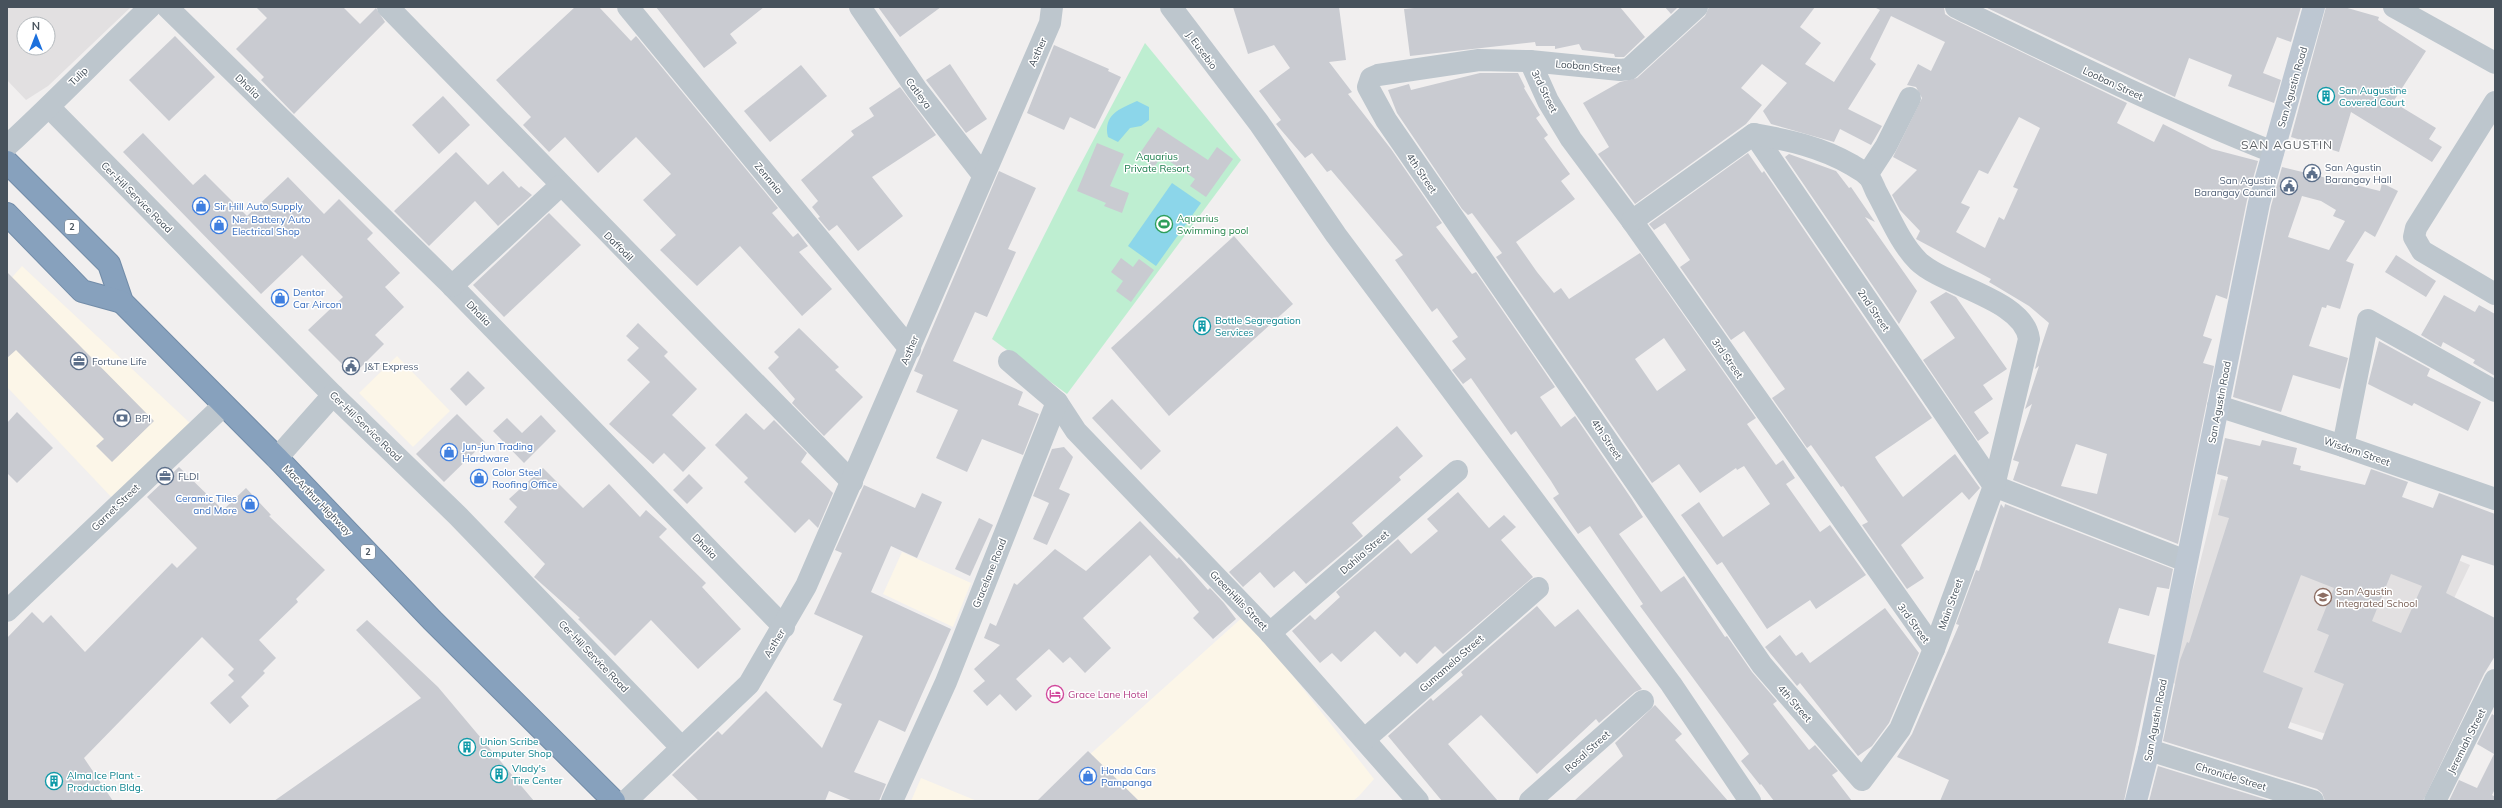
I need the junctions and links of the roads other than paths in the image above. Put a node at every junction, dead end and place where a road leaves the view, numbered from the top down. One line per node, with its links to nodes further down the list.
1 (150, 7): 18 (street, Tulip)
2 (167, 7): 28 (street, Dhalia)
3 (388, 7): 25 (street, Daffodil)
4 (628, 7): 31 (street, Zennnia)
5 (860, 7): 23 (street, Catleya)
6 (1052, 7): 23 (street, Asther)
7 (1171, 7): 62 (street, J. Eusebio)
8 (1697, 7): 13 (street, Looban Street)
9 (1956, 7): 12 (street, Looban Street)
10 (2314, 7): 21 (street, San Agustin Road)
11 (2394, 7): 14 (street)
12 (1992, 15): 21 (street, Looban Street)
13 (1530, 61): 15 (street, Looban Street); 27 (street, 3rd Street)
14 (2495, 63)
15 (1368, 87): 56 (street, 4th Street)
16 (1910, 98): 24 (street)
17 (2495, 102): 29 (street)
18 (49, 107): 20 (street, Tulip); 34 (street, Cer-Hil Service Road)
19 (1754, 134): 24 (street); 27 (street); 42 (street, 2nd Street)
20 (7, 146)
21 (2273, 152): 37 (street, San Agustin Road)
22 (7, 162): 30 (highway, MacArthur Highway / 2)
23 (983, 175): 31 (street, Asther)
24 (1867, 175): 42 (street, Main Street)
25 (560, 186): 28 (street); 41 (street, Daffodil)
26 (7, 214): 30 (highway, MacArthur Highway / 2)
27 (1632, 221): 49 (street, 3rd Street)
28 (452, 286): 47 (street, Dhalia)
29 (2495, 294)
30 (122, 302): 36 (highway, MacArthur Highway / 2)
31 (910, 349): 41 (street, Asther)
32 (1009, 361): 35 (street)
33 (2495, 391): 38 (street)
34 (333, 395): 39 (street); 54 (street, Cer-Hil Service Road)
35 (1057, 402): 48 (street, GreenHills Street); 59 (street, Gracelane Road)
36 (224, 405): 39 (highway, MacArthur Highway / 2); 46 (street, Garnet Street)
37 (2218, 406): 38 (street, Wisdom Street); 44 (street, San Agustin Road)
38 (2343, 446): 43 (street, Wisdom Street)
39 (278, 458): 57 (highway, MacArthur Highway / 2)
40 (1457, 471): 48 (street, Dahlia Street)
41 (852, 482): 47 (street, Asther)
42 (1994, 486): 44 (street); 49 (street, Main Street)
43 (2495, 498)
44 (2186, 561): 55 (street, San Agustin Road)
45 (1538, 588): 53 (street, Gumamela Street)
46 (7, 611)
47 (784, 627): 54 (street, Asther)
48 (1270, 633): 53 (street, GreenHills Street)
49 (1934, 650): 56 (street, Main Street)
50 (2495, 680): 52 (street, Jeremiah Street)
51 (1643, 701): 61 (street, Rosal Street)
52 (2490, 704): 65 (street, Jeremiah Street)
53 (1365, 739): 60 (street, GreenHills Street)
54 (681, 747): 58 (street, Asther)
55 (2149, 750): 63 (street, San Agustin Road); 64 (street, Chronicle Street)
56 (1862, 780)
57 (614, 801)
58 (626, 801)
59 (892, 801)
60 (1418, 801)
61 (1530, 801)
62 (1750, 801)
63 (2136, 801)
64 (2313, 801)
65 (2436, 801)

